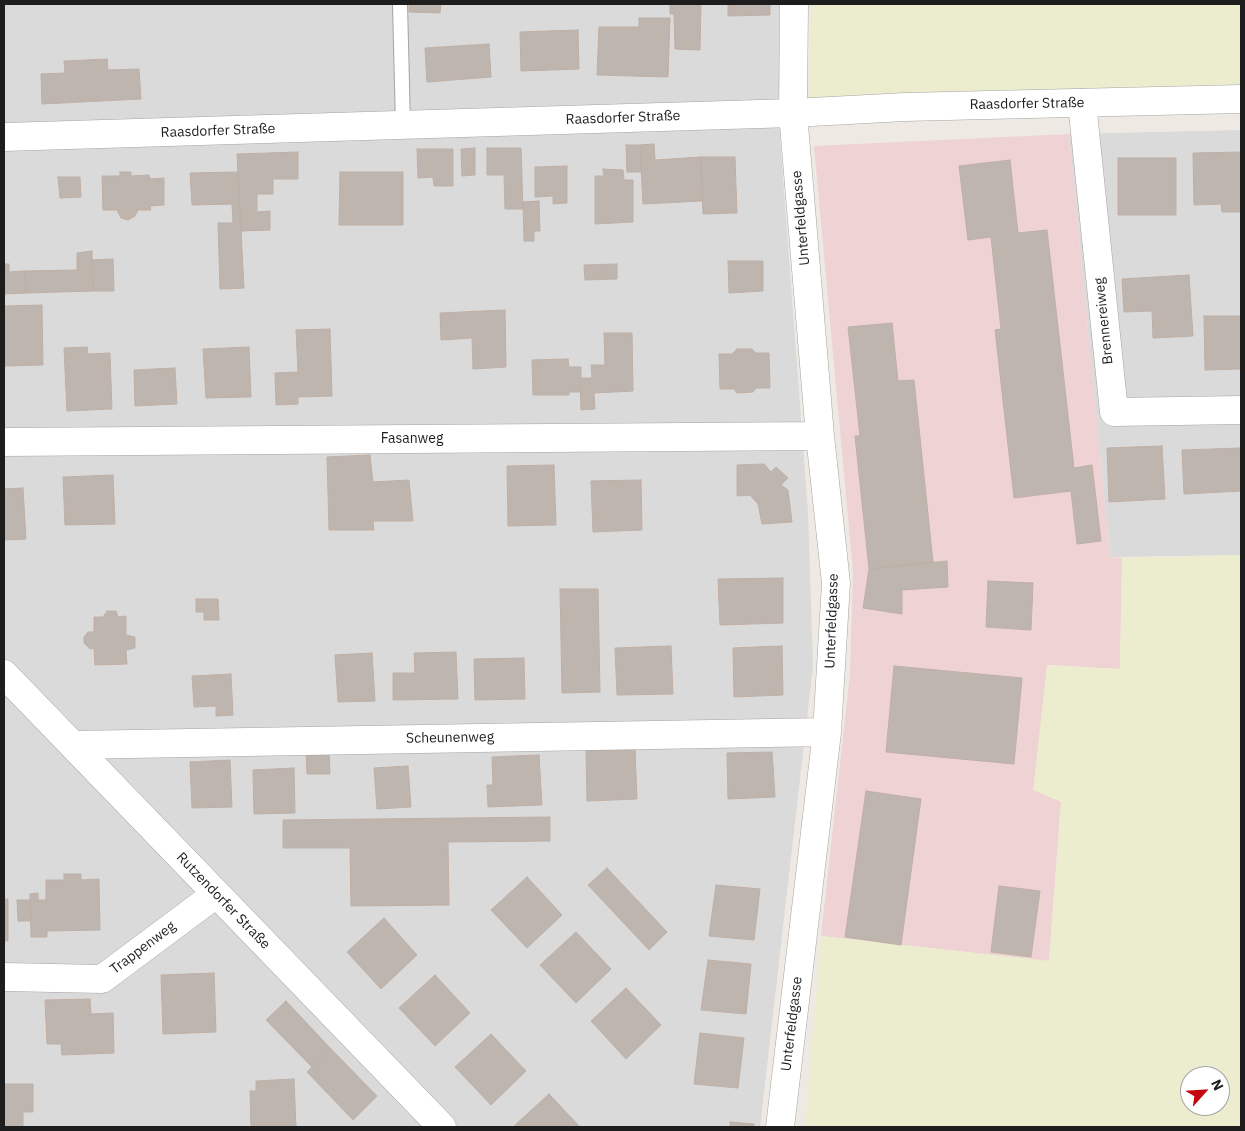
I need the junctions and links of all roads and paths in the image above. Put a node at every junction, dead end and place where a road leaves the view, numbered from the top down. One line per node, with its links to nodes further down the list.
1 (400, 4): 6 (lane)
2 (794, 4): 5 (street, Unterfeldgasse)
3 (1241, 99): 4 (street, Raasdorfer Straße)
4 (1082, 103): 5 (street, Raasdorfer Straße); 8 (street, Brennereiweg)
5 (793, 114): 6 (street, Raasdorfer Straße); 9 (street, Unterfeldgasse)
6 (403, 125): 7 (street, Raasdorfer Straße)
7 (4, 138)
8 (1241, 410)
9 (820, 436): 10 (street, Fasanweg); 12 (street, Unterfeldgasse)
10 (4, 442)
11 (4, 674): 13 (street, Rutzendorfer Straße)
12 (826, 732): 13 (street, Scheunenweg); 17 (street, Unterfeldgasse)
13 (72, 745): 14 (street, Rutzendorfer Straße)
14 (216, 894): 15 (street, Trappenweg); 16 (street, Rutzendorfer Straße)
15 (4, 977)
16 (442, 1127)
17 (780, 1127)

